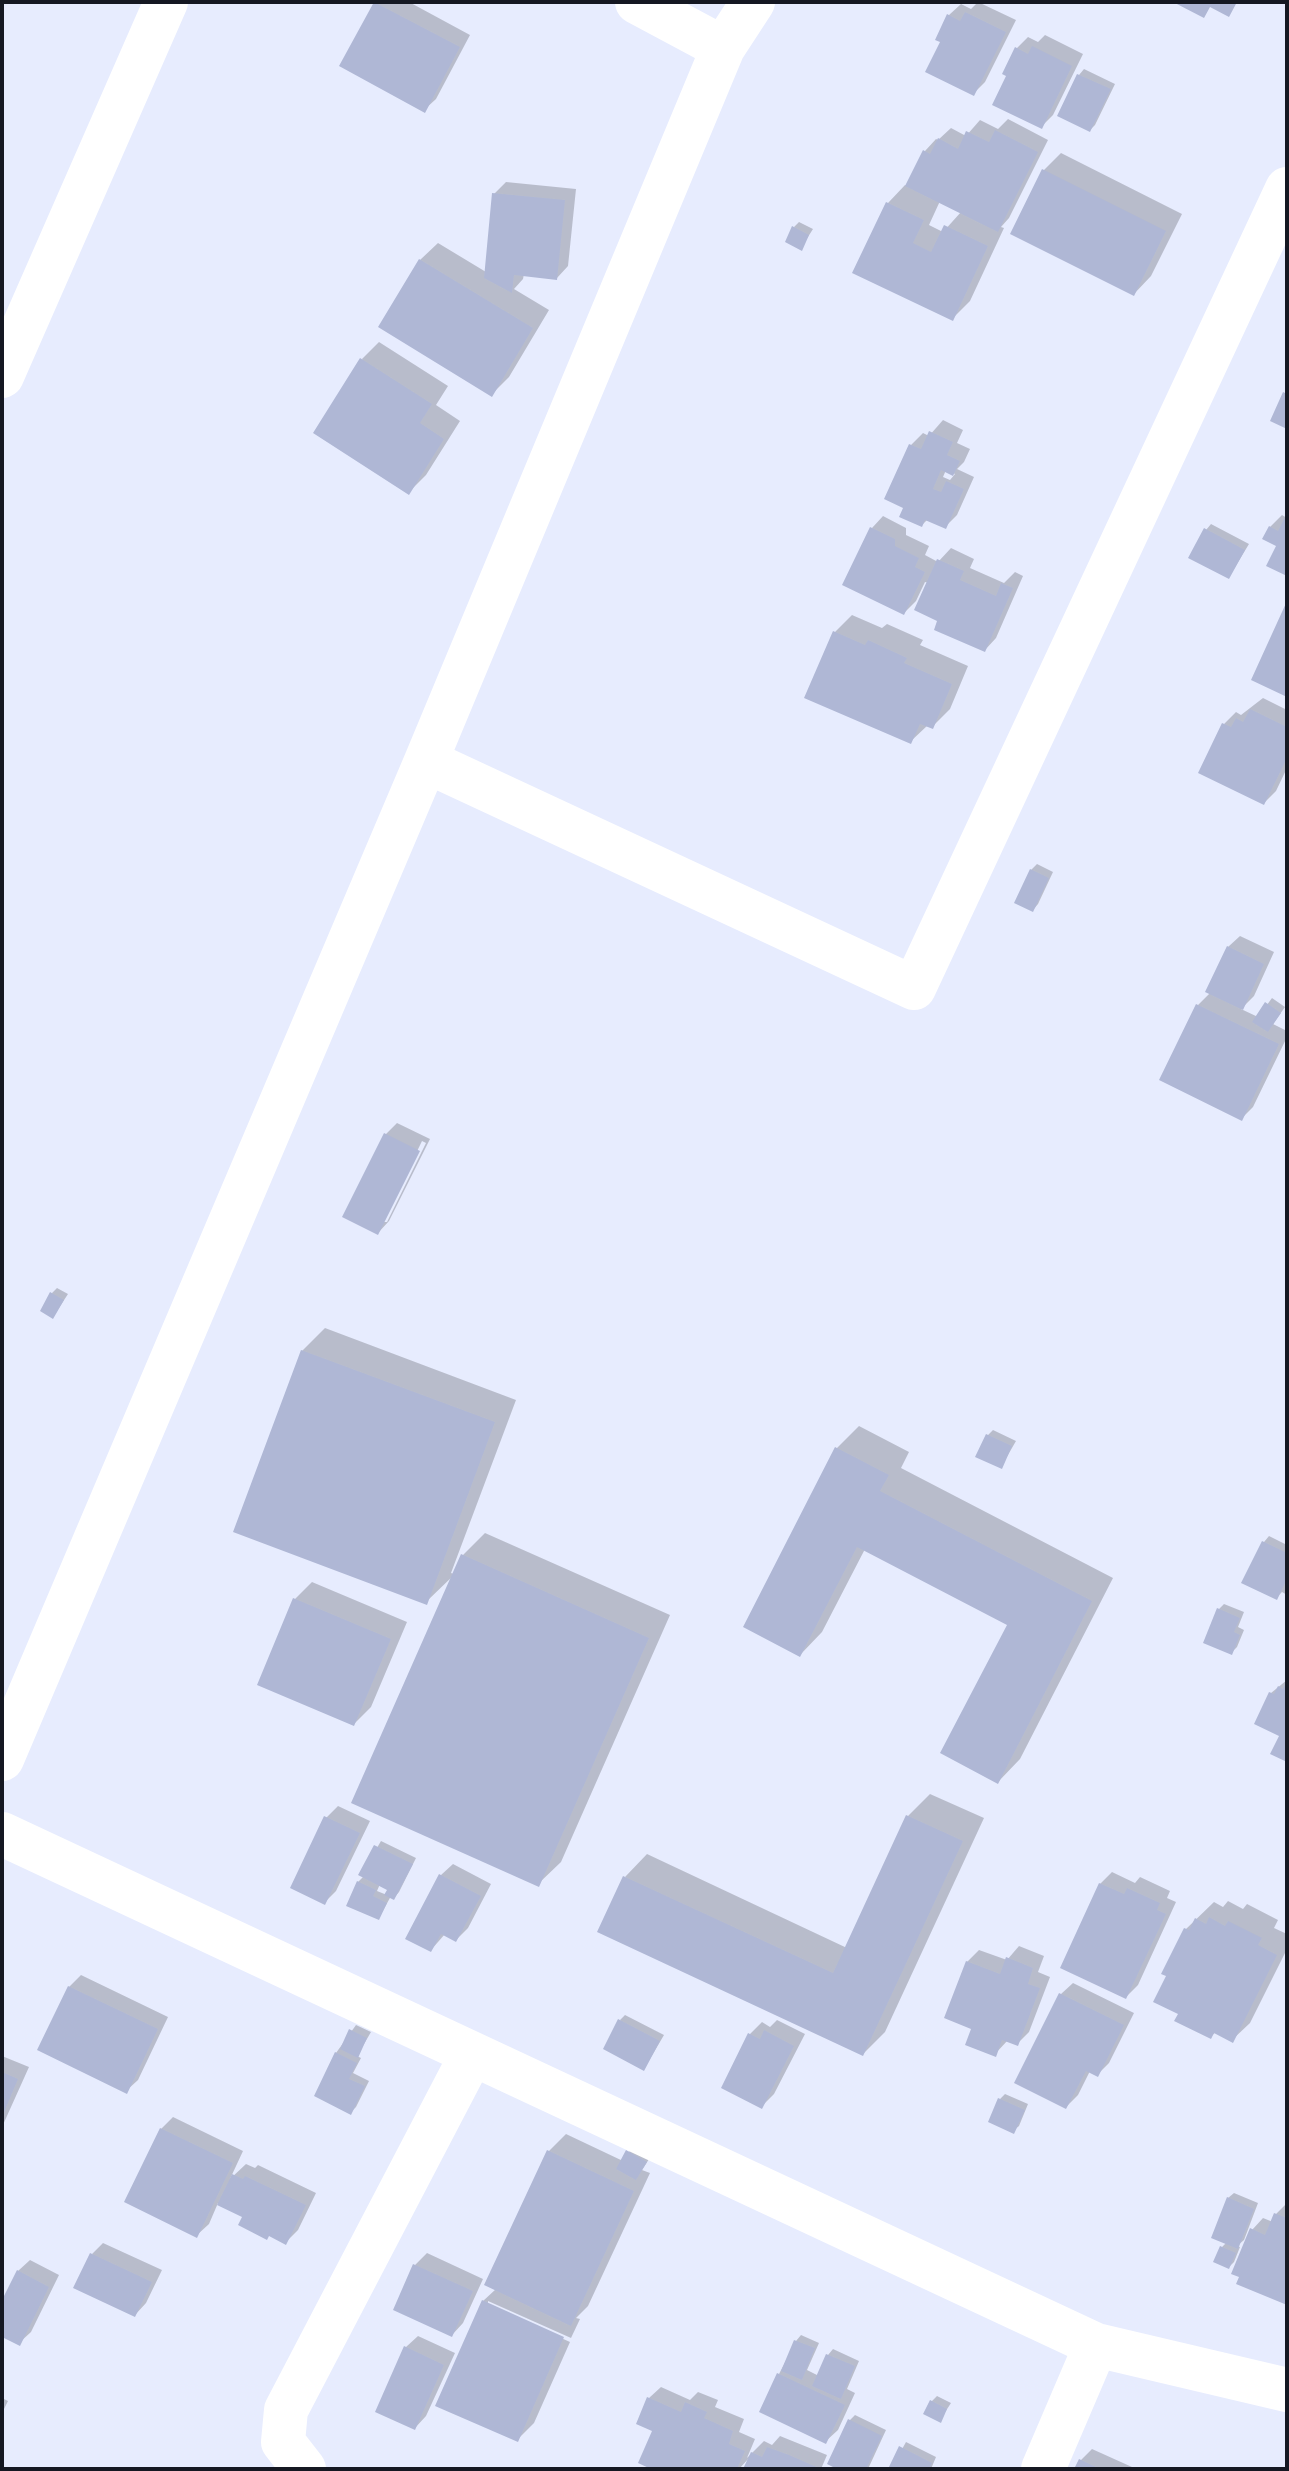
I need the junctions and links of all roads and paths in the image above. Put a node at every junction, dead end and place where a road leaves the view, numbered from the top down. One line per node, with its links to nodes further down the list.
1 (166, 2): 6 (street)
2 (637, 2): 4 (street)
3 (753, 2): 4 (street)
4 (723, 48): 7 (street)
5 (1287, 189): 7 (street)
6 (2, 376)
7 (426, 761): 8 (street)
8 (2, 1759)
9 (2, 1834): 10 (street)
10 (472, 2054): 11 (street); 13 (street)
11 (1096, 2345): 12 (street); 14 (street)
12 (1287, 2390)
13 (304, 2469)
14 (1043, 2469)

